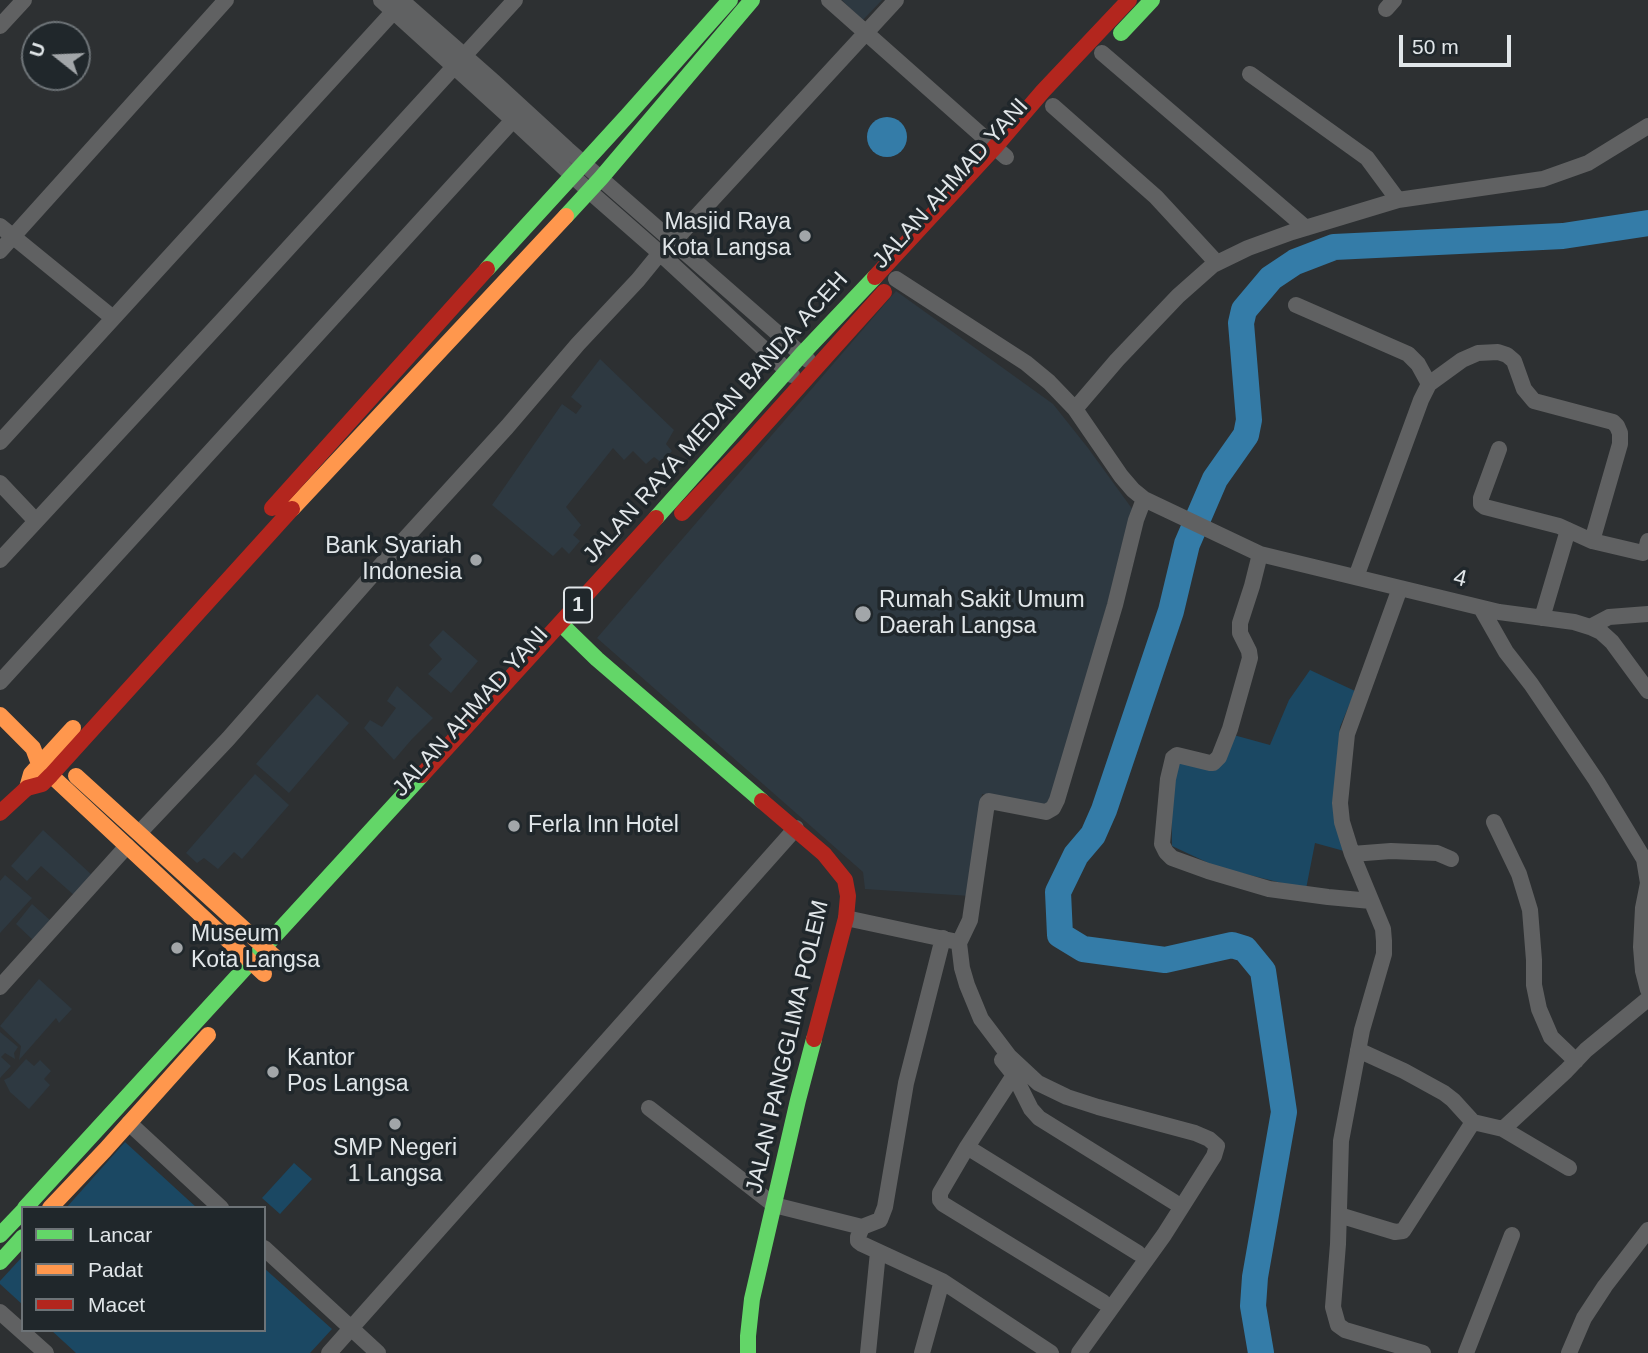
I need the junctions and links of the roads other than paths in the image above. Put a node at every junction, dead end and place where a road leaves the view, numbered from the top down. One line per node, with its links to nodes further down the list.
1 (24, 0): 12 (street)
2 (226, 0): 29 (street)
3 (381, 0): 11 (street)
4 (515, 0): 16 (street)
5 (730, 0): 14 (main road)
6 (752, 0): 17 (main road)
7 (829, 0): 13 (street)
8 (896, 0): 13 (street)
9 (1129, 0): 22 (main road, JALAN RAYA MEDAN BANDA ACEH / 1)
10 (1152, 0): 15 (main road)
11 (397, 6): 16 (street); 36 (street)
12 (0, 26)
13 (865, 32): 22 (street); 30 (street)
14 (684, 52): 17 (main road); 23 (main road)
15 (1098, 57): 28 (street)
16 (459, 62): 20 (street); 23 (street); 48 (street)
17 (698, 64): 24 (main road)
18 (1250, 74): 26 (street)
19 (1053, 106): 33 (street)
20 (513, 120): 23 (street); 64 (street)
21 (1648, 127): 26 (street)
22 (1005, 150): 27 (main road, JALAN AHMAD YANI / 1); 37 (main road, JALAN RAYA MEDAN BANDA ACEH / 1)
23 (579, 170): 24 (street); 25 (street); 45 (main road)
24 (601, 178): 25 (main road); 30 (street)
25 (589, 191): 32 (street); 45 (main road)
26 (1398, 201): 28 (street)
27 (953, 215)
28 (1306, 228): 33 (street)
29 (6, 231): 31 (street); 36 (street)
30 (673, 242): 37 (street)
31 (0, 251)
32 (660, 253): 39 (street); 71 (street)
33 (1217, 263): 42 (street)
34 (900, 274): 38 (main road, JALAN AHMAD YANI); 42 (street, 4)
35 (1296, 305): 41 (street)
36 (113, 318): 43 (street)
37 (802, 354): 38 (street); 39 (main road, JALAN RAYA MEDAN BANDA ACEH / 1)
38 (817, 368): 40 (main road, JALAN AHMAD YANI)
39 (788, 371): 40 (street); 62 (main road, JALAN RAYA MEDAN BANDA ACEH / 1)
40 (802, 384): 49 (main road, JALAN AHMAD YANI)
41 (1429, 384): 52 (street); 56 (street)
42 (1075, 409): 47 (street, 4)
43 (0, 442)
44 (1499, 449): 51 (street)
45 (309, 478): 50 (main road); 67 (main road)
46 (0, 483): 48 (street)
47 (1144, 499): 54 (street, 4); 77 (street)
48 (35, 520): 55 (street)
49 (671, 524)
50 (253, 529)
51 (1568, 530): 52 (street); 60 (street)
52 (1592, 541): 53 (street)
53 (1648, 541)
54 (1260, 554): 56 (street, 4); 75 (street)
55 (0, 560)
56 (1356, 577): 57 (street, 4)
57 (1400, 588): 58 (street, 4); 73 (street)
58 (1480, 608): 60 (street, 4); 83 (street)
59 (1648, 614): 61 (street)
60 (1542, 618): 61 (street, 4)
61 (1590, 627): 65 (street, 4)
62 (569, 632): 70 (main road, JALAN PANGGLIMA POLEM); 78 (main road, JALAN RAYA MEDAN BANDA ACEH / 1)
63 (149, 643): 67 (main road)
64 (0, 682)
65 (1648, 691)
66 (0, 715): 67 (main road)
67 (47, 761): 68 (main road); 71 (main road); 72 (main road)
68 (0, 813)
69 (1494, 822): 87 (street)
70 (796, 828): 76 (main road, JALAN PANGGLIMA POLEM); 115 (street)
71 (139, 833): 78 (main road)
72 (127, 846): 79 (main road); 81 (street)
73 (1352, 854): 74 (street); 75 (street)
74 (1451, 859)
75 (1371, 901): 86 (street)
76 (846, 918): 77 (street); 97 (main road, JALAN PANGGLIMA POLEM)
77 (950, 940): 88 (street); 93 (street); 103 (street)
78 (276, 953): 79 (main road, JALAN RAYA MEDAN BANDA ACEH / 1); 80 (main road, 1)
79 (251, 963): 80 (main road); 98 (main road, JALAN RAYA MEDAN BANDA ACEH / 1)
80 (264, 974): 82 (main road, 1)
81 (0, 987)
82 (251, 988)
83 (1648, 990)
84 (1648, 999): 87 (street)
85 (218, 1024): 91 (main road)
86 (1359, 1050): 90 (street); 102 (street)
87 (1576, 1060): 92 (street)
88 (1014, 1075): 94 (street); 96 (street)
89 (649, 1108): 97 (street)
90 (1473, 1122): 92 (street); 102 (street)
91 (129, 1123): 99 (main road); 100 (street)
92 (1503, 1129): 95 (street)
93 (1209, 1139): 96 (street); 126 (street)
94 (967, 1147): 110 (street); 113 (street)
95 (1569, 1168)
96 (1174, 1202): 110 (street)
97 (774, 1205): 103 (street); 121 (main road, JALAN PANGGLIMA POLEM)
98 (27, 1206)
99 (52, 1206)
100 (219, 1206)
101 (21, 1212): 105 (main road, JALAN RAYA MEDAN BANDA ACEH / 1)
102 (1339, 1215): 127 (street)
103 (862, 1227): 109 (street)
104 (1648, 1230): 129 (street)
105 (0, 1235)
106 (1512, 1235): 128 (street)
107 (21, 1239): 111 (main road)
108 (266, 1250): 115 (street)
109 (878, 1252): 112 (street); 122 (street)
110 (1138, 1253): 113 (street)
111 (0, 1262)
112 (942, 1280): 123 (street); 124 (street)
113 (1103, 1303): 125 (street)
114 (0, 1312): 116 (street)
115 (351, 1328): 119 (street); 120 (street)
116 (21, 1331)
117 (22, 1332): 118 (street)
118 (46, 1353)
119 (329, 1353)
120 (378, 1353)
121 (748, 1353)
122 (868, 1353)
123 (922, 1353)
124 (1051, 1353)
125 (1068, 1353)
126 (1079, 1353)
127 (1423, 1353)
128 (1466, 1353)
129 (1569, 1353)

